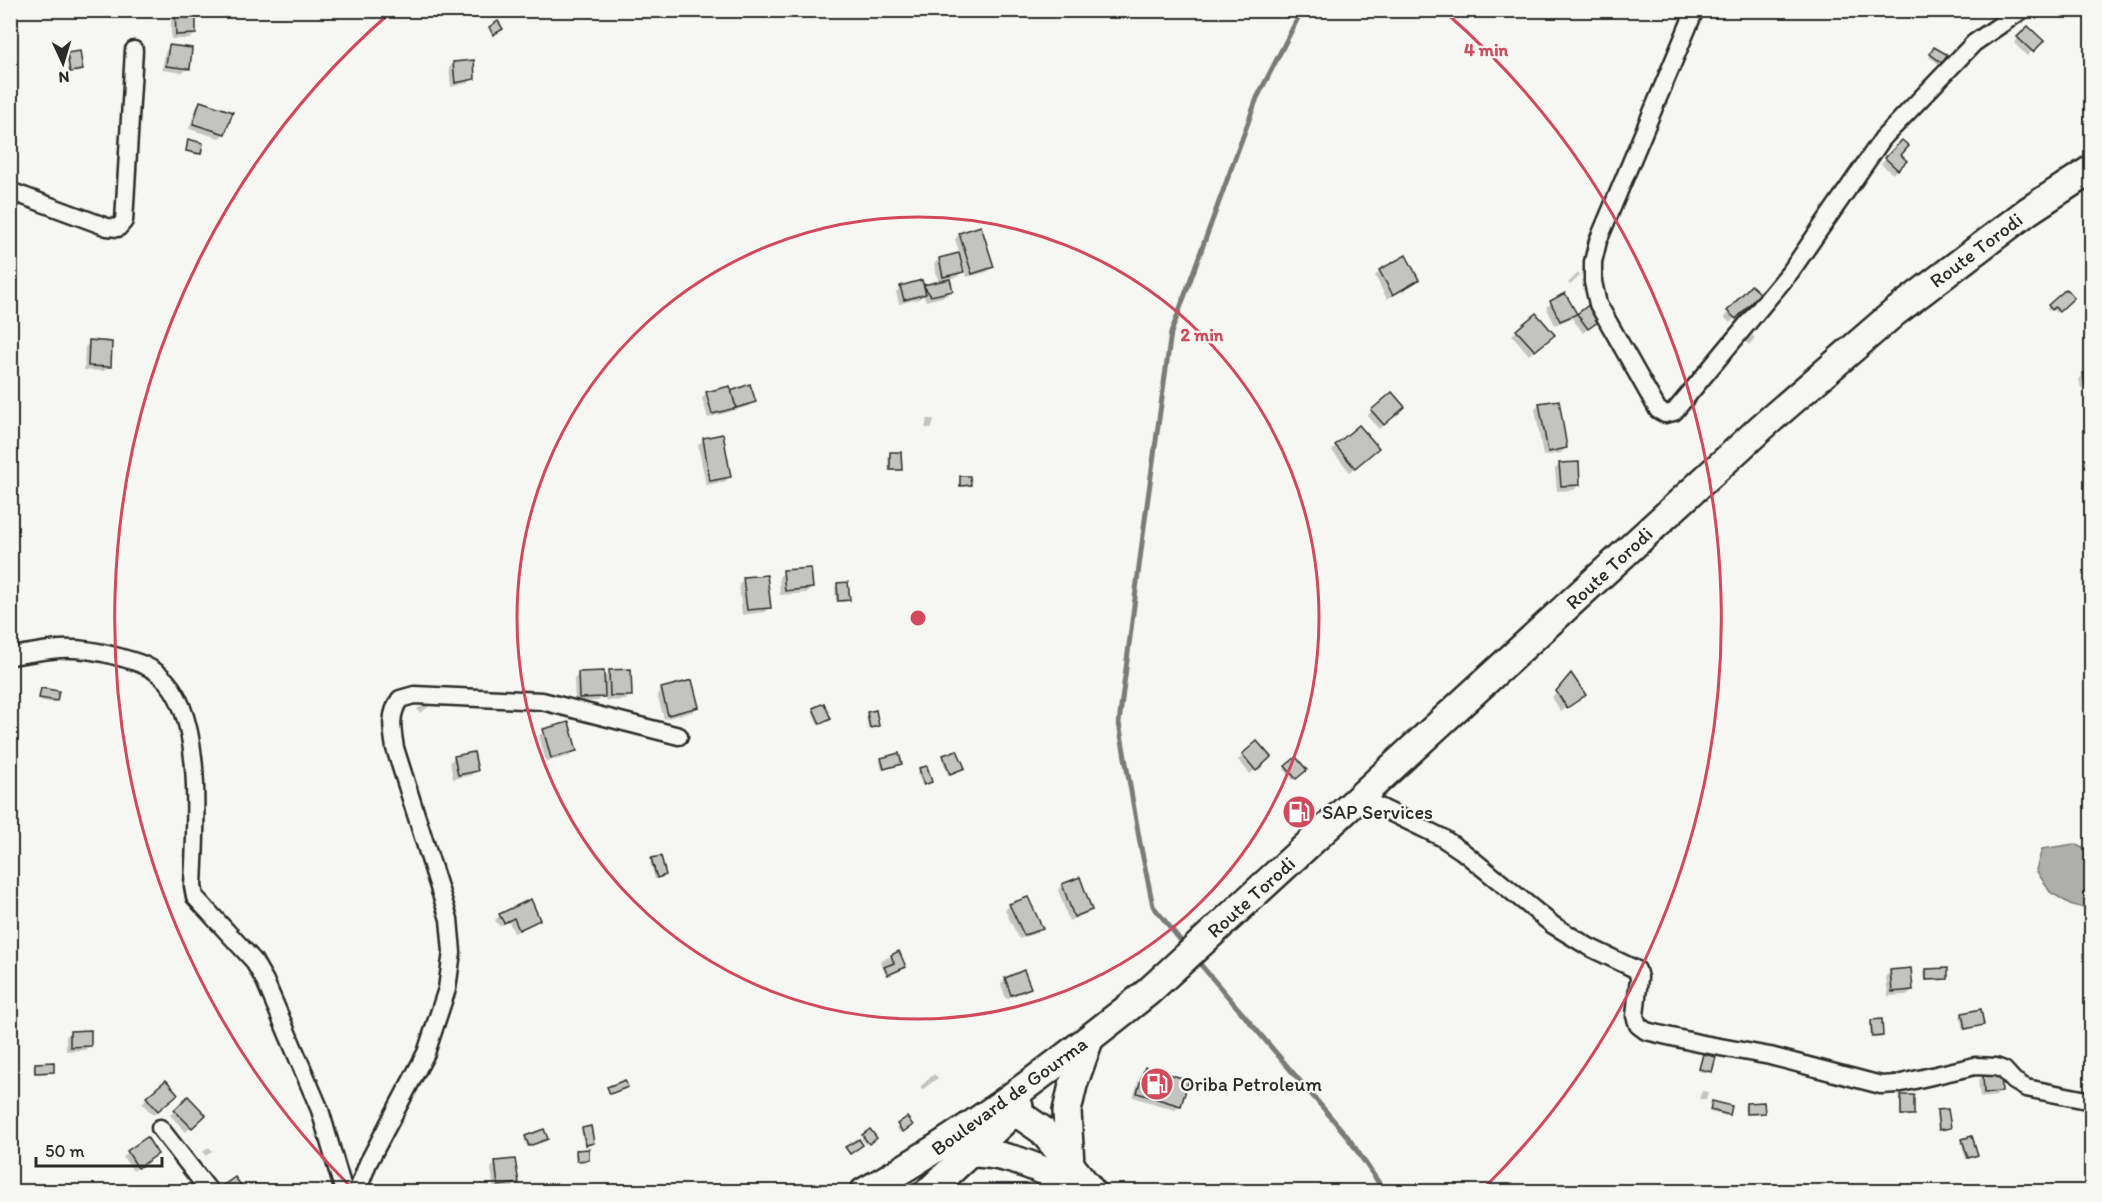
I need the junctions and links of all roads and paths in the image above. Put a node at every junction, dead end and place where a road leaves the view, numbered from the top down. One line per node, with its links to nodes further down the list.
1 (1695, 10): 2 (street)
2 (2022, 10)
3 (134, 50): 5 (street)
4 (2091, 169): 8 (main road, Route Torodi)
5 (10, 191)
6 (10, 656): 18 (street)
7 (679, 736): 19 (street)
8 (1360, 798): 9 (main road, Route Torodi); 11 (street)
9 (1148, 992): 10 (main road, Boulevard de Gourma)
10 (1089, 1040): 12 (main road, Boulevard de Gourma); 16 (main road)
11 (2091, 1101)
12 (992, 1120): 14 (main road); 15 (main road, Boulevard de Gourma); 16 (main road)
13 (160, 1128): 17 (street)
14 (972, 1153): 15 (main road); 16 (main road); 22 (main road)
15 (920, 1160): 20 (main road, Boulevard de Gourma); 21 (main road)
16 (1070, 1179): 23 (main road)
17 (210, 1191)
18 (344, 1191)
19 (357, 1191)
20 (864, 1191)
21 (886, 1191)
22 (928, 1191)
23 (1092, 1191)

